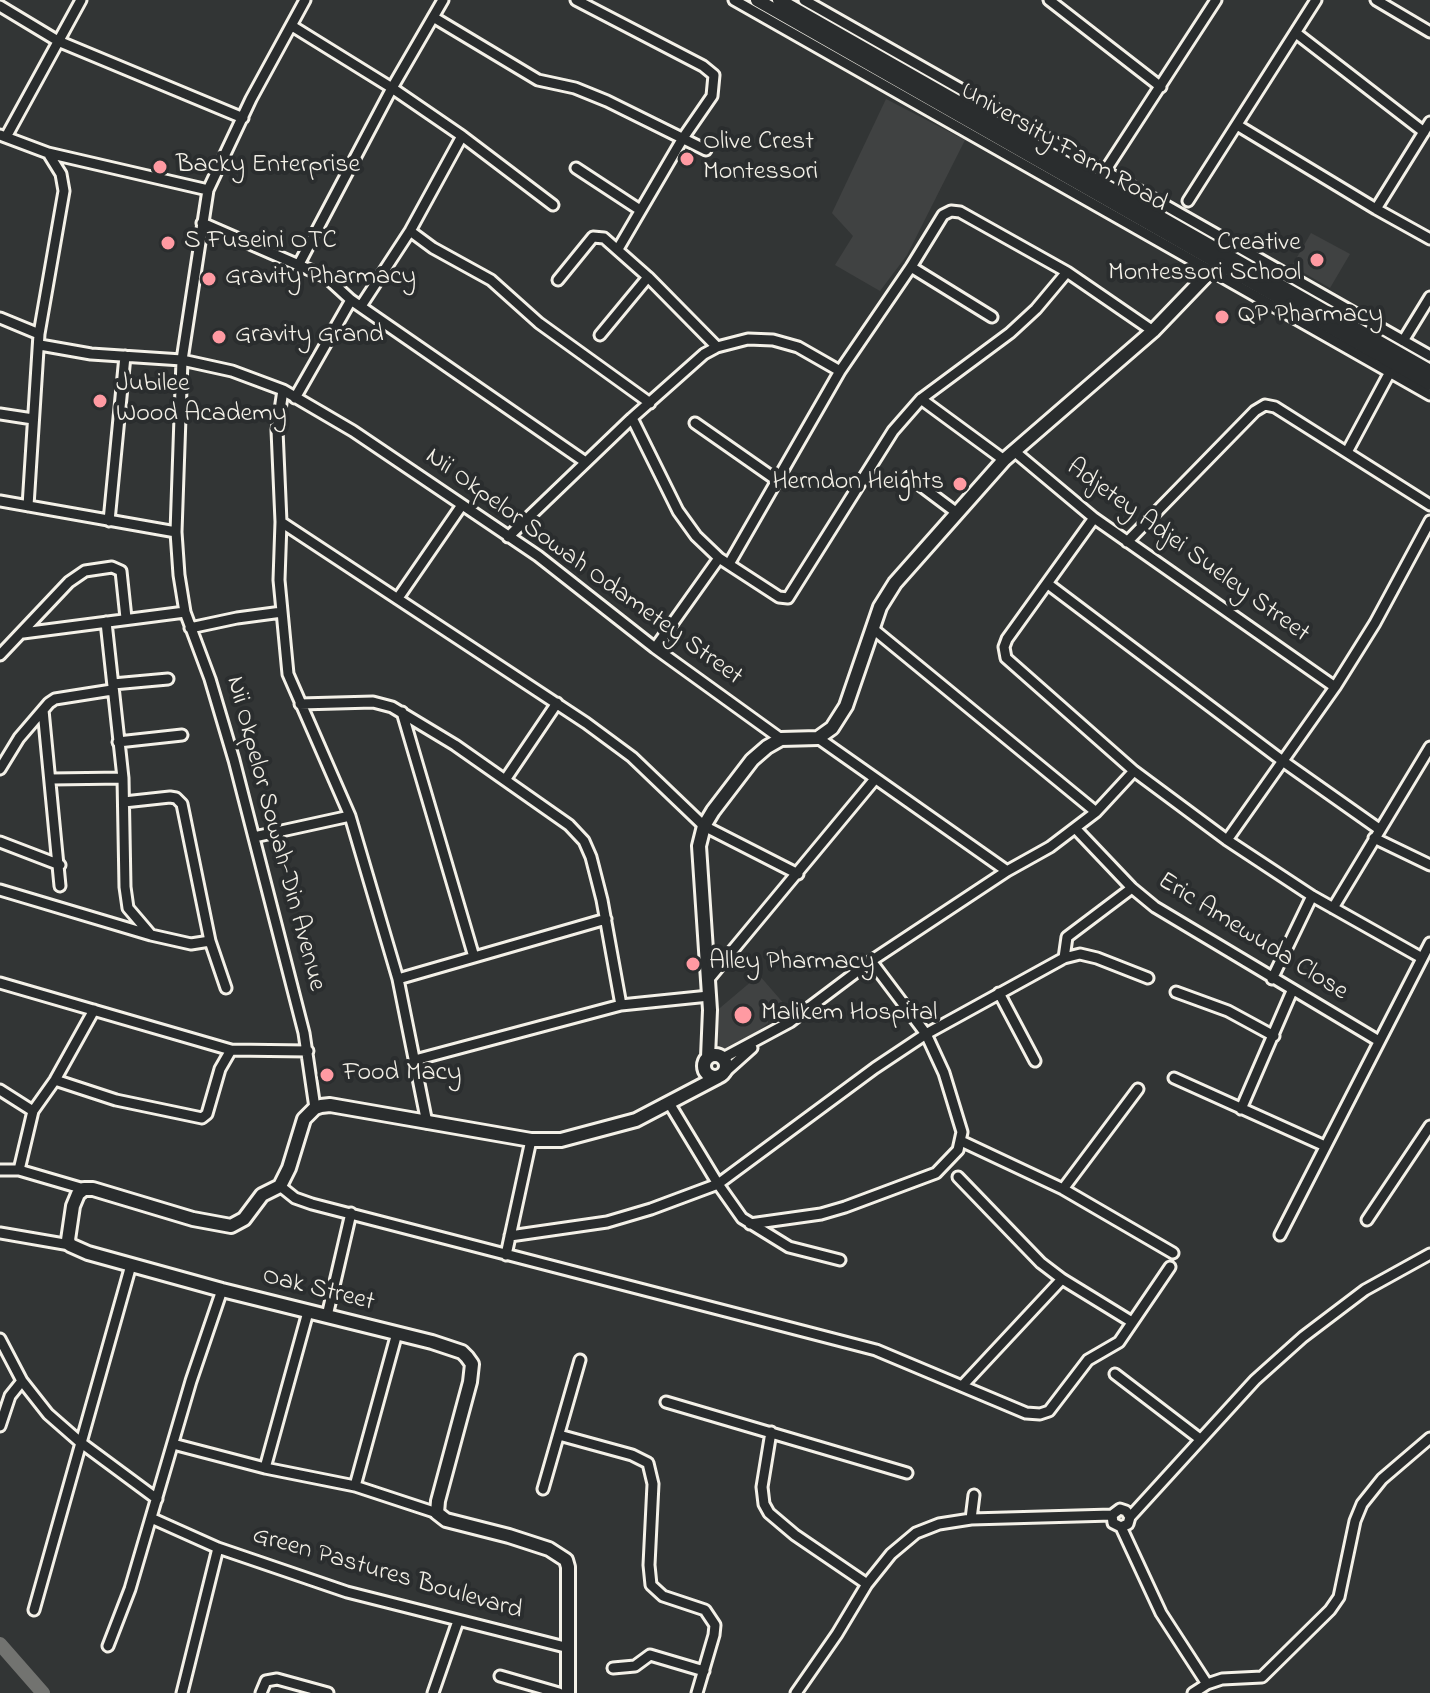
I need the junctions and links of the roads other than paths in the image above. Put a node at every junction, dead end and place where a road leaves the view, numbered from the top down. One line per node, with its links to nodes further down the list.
1 (81, 0): 20 (street)
2 (305, 0): 17 (street, Nii Okpelor Sowah-Din Avenue)
3 (443, 0): 16 (street)
4 (576, 0): 29 (street)
5 (734, 0): 43 (street)
6 (757, 0): 43 (street, University Farm Road)
7 (779, 0): 43 (street, University Farm Road)
8 (804, 0): 33 (street)
9 (1049, 0): 15 (street)
10 (1070, 0): 15 (street)
11 (1216, 0): 21 (street)
12 (1316, 0): 19 (street)
13 (1376, 0): 18 (street)
14 (0, 6): 20 (street)
15 (1062, 10): 21 (street)
16 (433, 17): 22 (street); 29 (street)
17 (292, 26): 22 (street); 23 (street, Nii Okpelor Sowah-Din Avenue)
18 (1430, 32)
19 (1296, 33): 25 (street); 26 (street)
20 (58, 41): 23 (street); 27 (street)
21 (1161, 87): 33 (street)
22 (392, 88): 28 (street); 44 (street)
23 (243, 118): 34 (street, Nii Okpelor Sowah-Din Avenue)
24 (1430, 122): 26 (street)
25 (1237, 125): 35 (street); 37 (street)
26 (1424, 132): 37 (street)
27 (3, 136): 31 (street)
28 (462, 136): 36 (street); 40 (street)
29 (683, 138): 30 (street); 38 (street)
30 (706, 150)
31 (48, 153): 34 (street); 56 (street)
32 (576, 168): 38 (street)
33 (1105, 171): 57 (street)
34 (208, 190): 39 (street, Nii Okpelor Sowah-Din Avenue)
35 (1188, 201)
36 (553, 205)
37 (1376, 209): 41 (street)
38 (640, 210): 42 (street)
39 (202, 223): 44 (street); 61 (street, Nii Okpelor Sowah-Din Avenue)
40 (410, 231): 51 (street); 70 (street)
41 (1430, 239)
42 (618, 249): 47 (street); 48 (street)
43 (1219, 263): 54 (street); 63 (street, University Farm Road); 64 (street); 65 (street, University Farm Road)
44 (299, 264): 50 (street)
45 (911, 267): 46 (street); 52 (street); 62 (street)
46 (1067, 272): 54 (street); 69 (street)
47 (648, 277): 55 (street); 58 (street)
48 (558, 280)
49 (1430, 297): 57 (street)
50 (351, 300): 51 (street); 68 (street)
51 (361, 306): 78 (street)
52 (992, 317)
53 (0, 318): 56 (street, Nii Okpelor Sowah Odametey Street)
54 (1153, 331): 75 (street)
55 (600, 335)
56 (39, 340): 59 (street, Nii Okpelor Sowah Odametey Street); 73 (street)
57 (1403, 341): 60 (street)
58 (717, 347): 62 (street); 70 (street)
59 (125, 356): 61 (street, Nii Okpelor Sowah Odametey Street); 87 (street)
60 (1430, 356)
61 (182, 360): 66 (street, Nii Okpelor Sowah Odametey Street); 90 (street, Nii Okpelor Sowah-Din Avenue)
62 (840, 371): 80 (street)
63 (1430, 371)
64 (1390, 372): 67 (street); 76 (street)
65 (1430, 384)
66 (283, 390): 68 (street, Nii Okpelor Sowah Odametey Street); 89 (street)
67 (1430, 395)
68 (295, 398): 82 (street, Nii Okpelor Sowah Odametey Street)
69 (921, 399): 77 (street); 94 (street)
70 (650, 403): 72 (street)
71 (0, 414): 73 (street)
72 (632, 418): 78 (street); 93 (street)
73 (33, 419): 84 (street)
74 (695, 423): 80 (street)
75 (1014, 451): 77 (street); 86 (street, Adjetey Adjei Sueley Street)
76 (1347, 452): 83 (street); 92 (street)
77 (1004, 460): 85 (street)
78 (584, 461): 91 (street)
79 (909, 477): 85 (street)
80 (778, 481): 94 (street)
81 (0, 501): 84 (street)
82 (462, 505): 91 (street, Nii Okpelor Sowah Odametey Street); 96 (street)
83 (1430, 505)
84 (28, 506): 87 (street)
85 (957, 513): 102 (street)
86 (1094, 518): 92 (street, Adjetey Adjei Sueley Street); 95 (street)
87 (109, 521): 90 (street)
88 (1430, 521): 108 (street)
89 (281, 522): 96 (street); 98 (street)
90 (176, 532): 97 (street, Nii Okpelor Sowah-Din Avenue)
91 (508, 537): 104 (street, Nii Okpelor Sowah Odametey Street)
92 (1127, 542): 108 (street, Adjetey Adjei Sueley Street)
93 (719, 558): 94 (street); 104 (street)
94 (729, 564)
95 (1048, 584): 118 (street); 120 (street)
96 (398, 598): 109 (street)
97 (185, 612): 99 (street); 101 (street, Nii Okpelor Sowah-Din Avenue)
98 (282, 612): 101 (street); 110 (street)
99 (126, 618): 100 (street); 103 (street)
100 (106, 622): 103 (street); 107 (street)
101 (190, 628): 131 (street, Nii Okpelor Sowah-Din Avenue)
102 (872, 628): 114 (street); 126 (street)
103 (23, 633): 105 (street)
104 (655, 648): 115 (street, Nii Okpelor Sowah Odametey Street)
105 (0, 655)
106 (168, 679): 107 (street)
107 (112, 687): 111 (street); 116 (street)
108 (1335, 687): 118 (street)
109 (557, 703): 124 (street); 128 (street)
110 (300, 704): 112 (street); 127 (street)
111 (43, 710): 119 (street); 122 (street)
112 (402, 712): 124 (street); 147 (street)
113 (182, 735): 116 (street)
114 (818, 738): 115 (street); 123 (street)
115 (781, 739): 128 (street)
116 (118, 742): 121 (street)
117 (1430, 747): 130 (street)
118 (1284, 762): 130 (street); 132 (street)
119 (0, 769)
120 (1134, 771): 126 (street); 132 (street)
121 (123, 778): 122 (street); 125 (street)
122 (51, 779): 134 (street)
123 (875, 779): 136 (street); 137 (street)
124 (505, 780): 143 (street)
125 (124, 802): 144 (street); 145 (street)
126 (1096, 812): 129 (street)
127 (350, 816): 131 (street); 152 (street)
128 (704, 826): 137 (street); 154 (street)
129 (1075, 828): 136 (street); 139 (street, Eric Amewuda Close)
130 (1376, 833): 135 (street); 142 (street)
131 (254, 837): 168 (street, Nii Okpelor Sowah-Din Avenue)
132 (1227, 840): 141 (street)
133 (0, 842): 134 (street)
134 (60, 865): 138 (street)
135 (1430, 865)
136 (1007, 871): 150 (street)
137 (798, 874): 154 (street)
138 (60, 886)
139 (1132, 888): 148 (street); 153 (street, Eric Amewuda Close)
140 (0, 890): 144 (street)
141 (1312, 896): 142 (street); 153 (street)
142 (1333, 908): 149 (street)
143 (606, 919): 147 (street); 161 (street)
144 (151, 935): 145 (street)
145 (210, 941): 156 (street)
146 (1430, 943): 149 (street)
147 (474, 957): 152 (street)
148 (1064, 958): 151 (street); 159 (street)
149 (1422, 958): 166 (street)
150 (871, 961): 163 (street); 165 (street)
151 (1148, 978)
152 (398, 979): 169 (street)
153 (1272, 979): 157 (street, Eric Amewuda Close)
154 (708, 980): 160 (street)
155 (0, 983): 162 (street)
156 (226, 988)
157 (1292, 991): 164 (street); 166 (street, Eric Amewuda Close)
158 (1176, 992): 164 (street)
159 (999, 993): 163 (street); 171 (street)
160 (709, 996): 161 (street); 170 (street)
161 (621, 1005): 169 (street)
162 (94, 1010): 167 (street); 174 (street)
163 (926, 1034): 184 (street); 189 (street)
164 (1274, 1036): 179 (street)
165 (764, 1038): 170 (street); 172 (street)
166 (1379, 1041): 185 (street)
167 (231, 1050): 168 (street); 174 (street)
168 (308, 1051): 178 (street, Nii Okpelor Sowah-Din Avenue)
169 (415, 1060): 181 (street)
170 (713, 1060): 172 (street); 172 (street); 177 (street)
171 (1035, 1061)
172 (720, 1075): 177 (street)
173 (1174, 1078): 179 (street)
174 (55, 1080): 180 (street)
175 (1138, 1089): 192 (street)
176 (0, 1090): 180 (street)
177 (672, 1101): 183 (street); 189 (street)
178 (315, 1108): 181 (street); 190 (street)
179 (1241, 1109): 185 (street)
180 (33, 1111): 187 (street)
181 (427, 1123): 183 (street)
182 (1430, 1126): 194 (street)
183 (531, 1140): 198 (street)
184 (961, 1141): 192 (street); 195 (street)
185 (1325, 1146): 197 (street)
186 (0, 1170): 187 (street)
187 (19, 1170): 191 (street)
188 (958, 1177): 206 (street)
189 (718, 1184): 195 (street); 198 (street)
190 (280, 1186): 191 (street); 193 (street)
191 (84, 1189): 199 (street)
192 (1063, 1189): 200 (street)
193 (351, 1213): 202 (street); 209 (street)
194 (1367, 1220)
195 (750, 1224): 203 (street)
196 (0, 1233): 199 (street, Oak Street)
197 (1280, 1235)
198 (510, 1236): 202 (street)
199 (70, 1245): 204 (street, Oak Street)
200 (1173, 1253)
201 (1430, 1254): 222 (street)
202 (506, 1255): 216 (street)
203 (840, 1260)
204 (131, 1265): 207 (street, Oak Street); 223 (street)
205 (1170, 1267): 210 (street)
206 (1062, 1279): 210 (street); 216 (street)
207 (222, 1290): 208 (street, Oak Street); 224 (street)
208 (308, 1312): 209 (street, Oak Street); 225 (street)
209 (327, 1316): 211 (street, Oak Street)
210 (1132, 1322): 216 (street)
211 (397, 1333): 227 (street); 231 (street, Oak Street)
212 (0, 1339): 215 (street)
213 (580, 1360): 220 (street)
214 (1115, 1374): 222 (street)
215 (22, 1381): 218 (street); 223 (street)
216 (962, 1386)
217 (666, 1402): 219 (street)
218 (0, 1426)
219 (771, 1432): 226 (street); 236 (street)
220 (559, 1435): 228 (street); 242 (street)
221 (1430, 1438): 244 (street)
222 (1200, 1439): 234 (street)
223 (80, 1442): 230 (street); 237 (street)
224 (173, 1444): 225 (street); 230 (street)
225 (265, 1468): 227 (street)
226 (907, 1473)
227 (355, 1486): 231 (street)
228 (543, 1489)
229 (974, 1495): 233 (street)
230 (157, 1499): 232 (street)
231 (437, 1513): 240 (street)
232 (151, 1518): 235 (street, Green Pastures Boulevard); 239 (street)
233 (971, 1519): 234 (street); 236 (street)
234 (1121, 1519): 244 (street)
235 (218, 1548): 238 (street, Green Pastures Boulevard); 245 (street)
236 (867, 1584): 252 (street)
237 (34, 1610)
238 (458, 1621): 240 (street, Green Pastures Boulevard); 248 (street)
239 (108, 1646)
240 (569, 1648): 250 (street)
241 (613, 1668): 242 (street)
242 (704, 1671): 251 (street)
243 (500, 1676): 249 (street)
244 (1207, 1684): 253 (street)
245 (182, 1693)
246 (261, 1693): 247 (street)
247 (328, 1693)
248 (433, 1693)
249 (559, 1693)
250 (568, 1693)
251 (697, 1693)
252 (796, 1693)
253 (1193, 1693)

